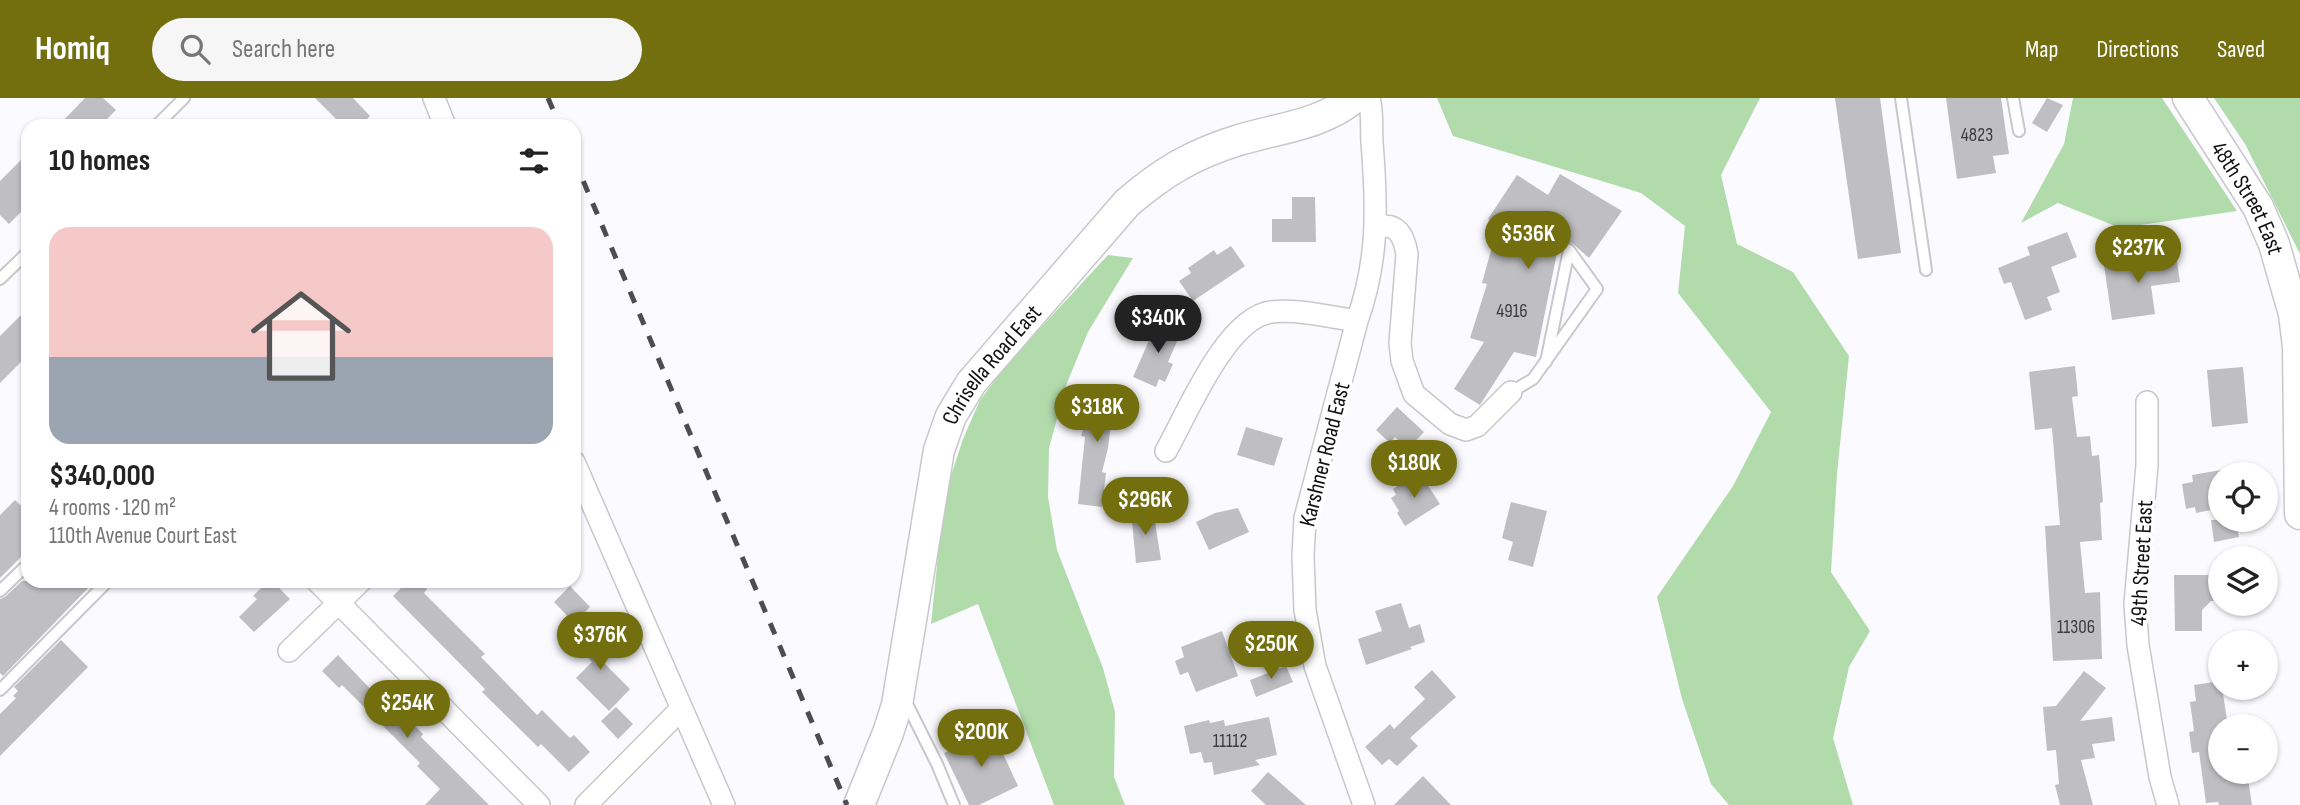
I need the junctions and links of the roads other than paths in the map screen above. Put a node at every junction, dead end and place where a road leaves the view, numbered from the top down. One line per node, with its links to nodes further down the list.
1 (184, 98): 8 (lane)
2 (434, 98): 9 (street)
3 (1354, 98): 29 (street, Chrisella Road East)
4 (1369, 98): 11 (street, Karshner Road East)
5 (1901, 98): 13 (lane)
6 (2013, 98): 10 (lane)
7 (2188, 98): 21 (street, 48th Street East)
8 (163, 119)
9 (442, 119)
10 (2019, 131)
11 (1376, 228): 15 (street, Karshner Road East); 17 (street)
12 (21, 259): 14 (lane)
13 (1926, 270)
14 (0, 279)
15 (1357, 321): 19 (street); 37 (street, Karshner Road East)
16 (1546, 362): 16 (lane); 17 (lane)
17 (1511, 392)
18 (2147, 402): 38 (street, 49th Street East)
19 (1166, 451)
20 (581, 478): 31 (street)
21 (2300, 514)
22 (21, 571): 26 (lane)
23 (101, 588): 30 (lane)
24 (324, 588): 27 (street)
25 (354, 588): 27 (street)
26 (0, 591)
27 (338, 603): 28 (street); 32 (street)
28 (289, 651)
29 (900, 689): 35 (street, Chrisella Road East); 36 (lane)
30 (0, 690)
31 (681, 709): 33 (street); 34 (street)
32 (539, 805)
33 (586, 805)
34 (724, 805)
35 (859, 805)
36 (954, 805)
37 (1364, 805)
38 (2168, 805)

